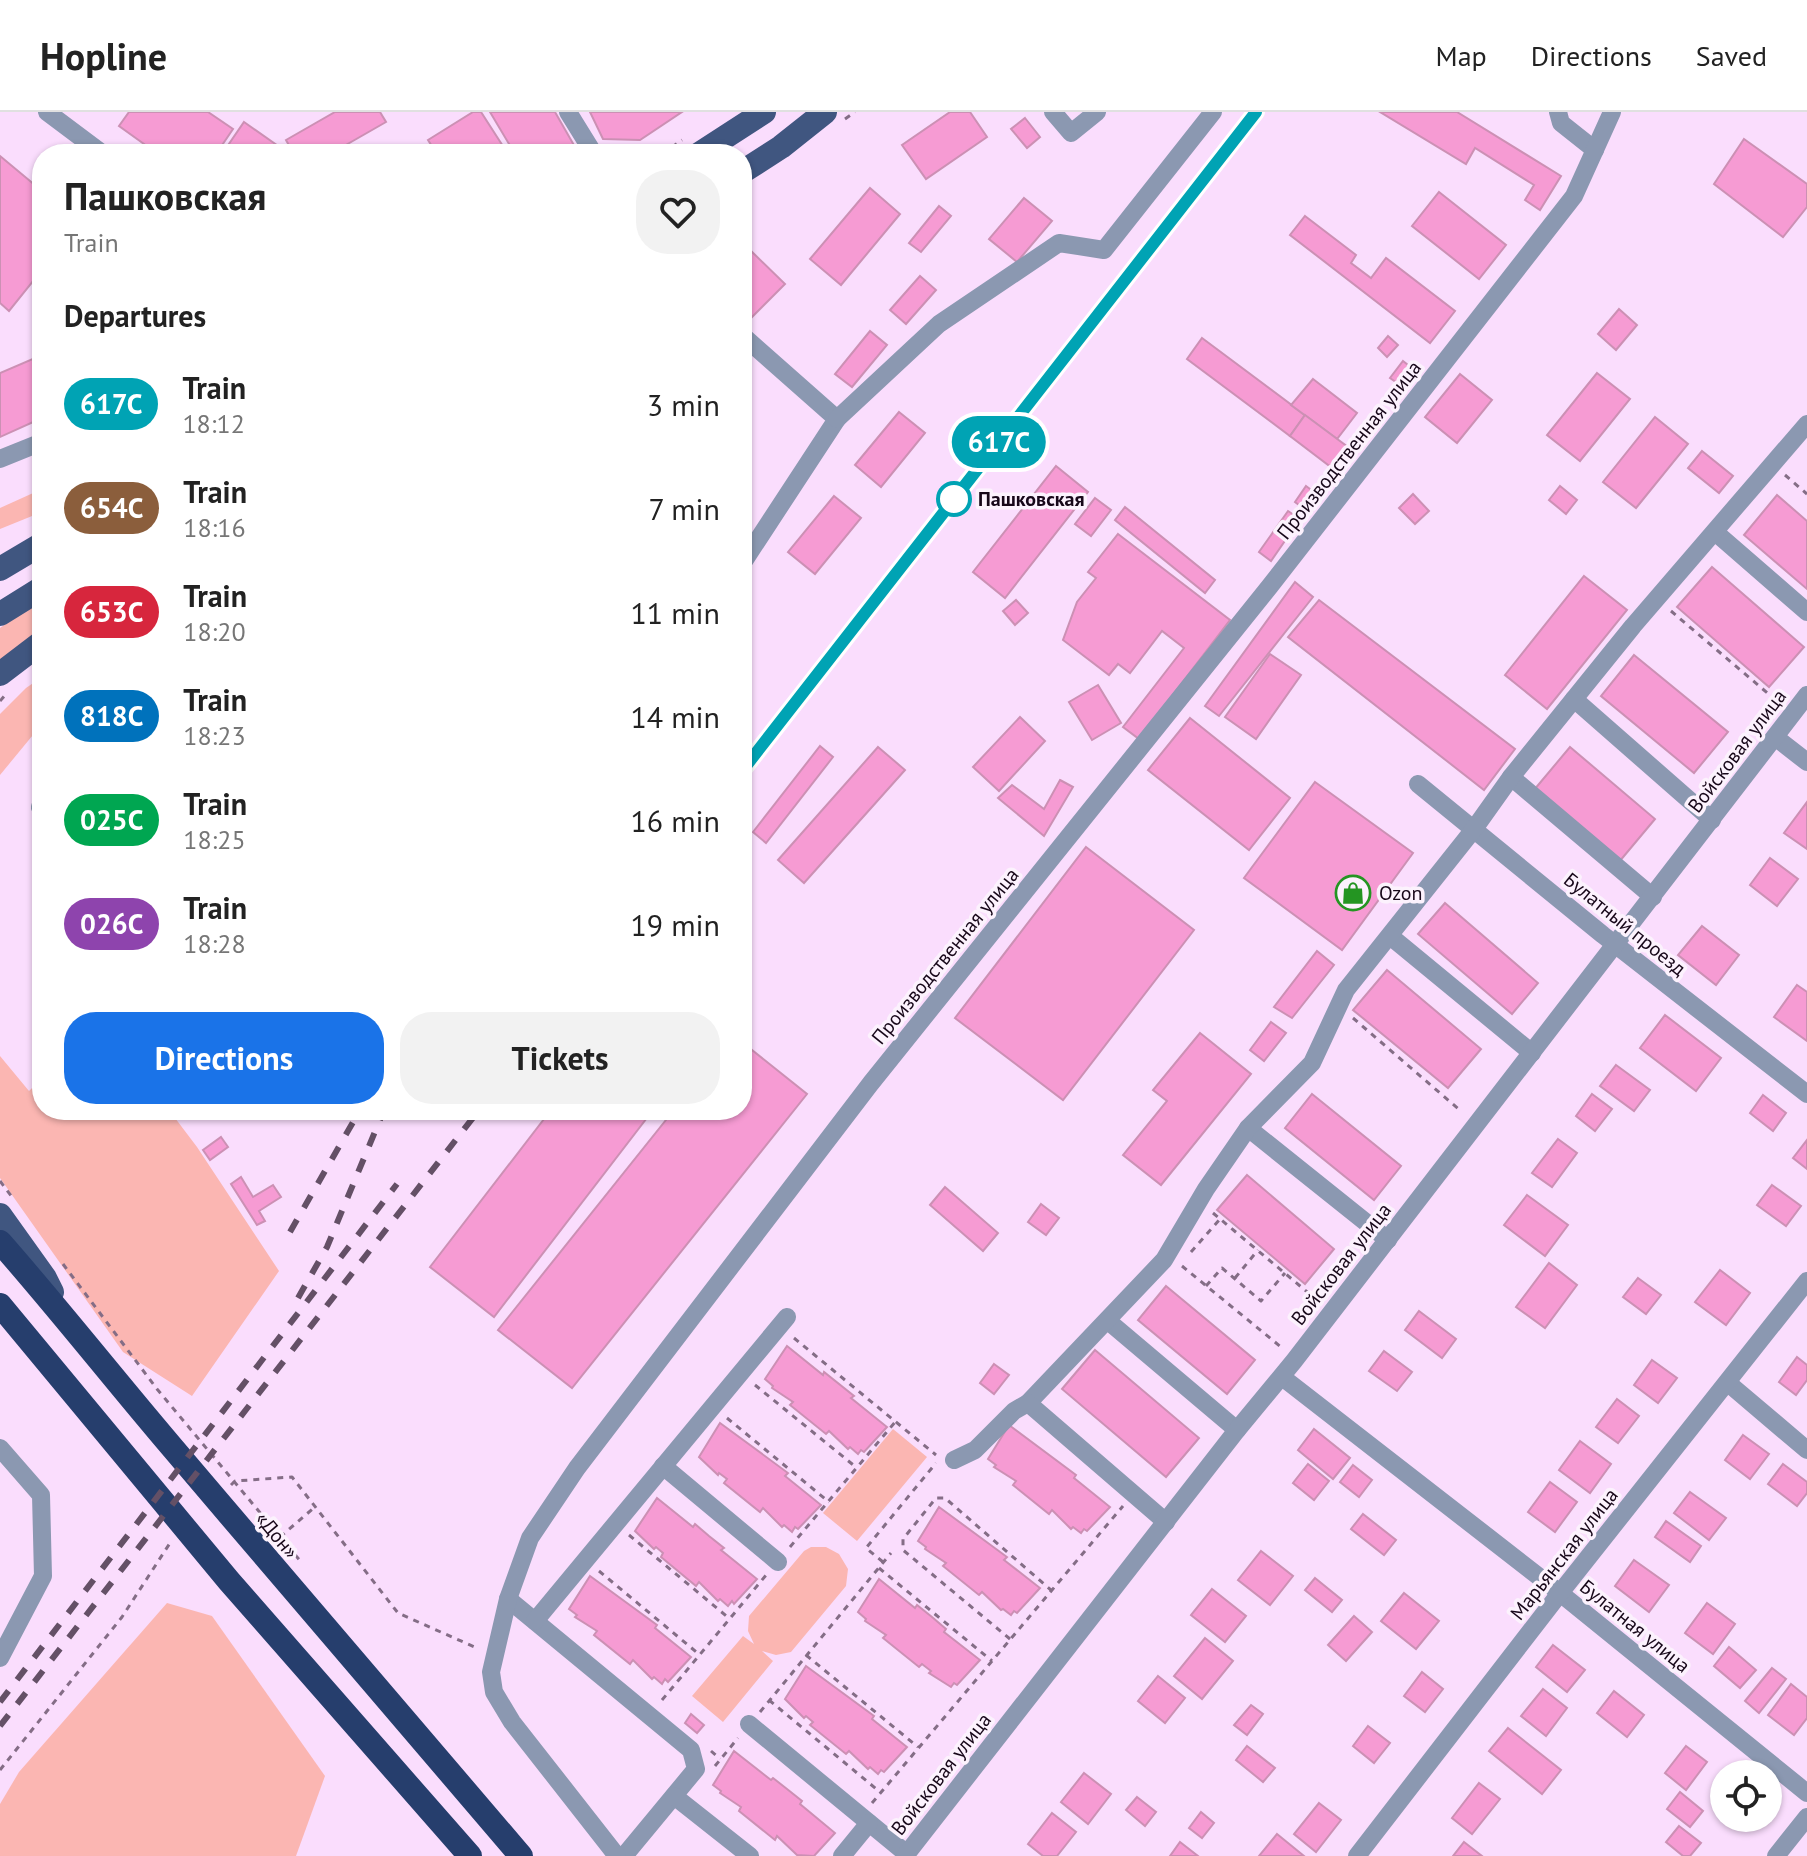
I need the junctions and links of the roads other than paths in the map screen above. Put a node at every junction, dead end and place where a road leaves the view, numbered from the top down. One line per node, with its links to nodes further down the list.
1 (47, 112): 11 (street)
2 (568, 112): 12 (street)
3 (764, 112): 10 (main road)
4 (825, 112): 15 (main road)
5 (1053, 112): 6 (street)
6 (1097, 112)
7 (1213, 112): 17 (street)
8 (1558, 112): 14 (street)
9 (1612, 112): 14 (street, Производственная улица)
10 (736, 120): 13 (main road)
11 (90, 144)
12 (588, 144)
13 (710, 144)
14 (1595, 150): 65 (street, Производственная улица)
15 (752, 166)
16 (752, 344): 17 (street)
17 (837, 419): 24 (street)
18 (1807, 424): 21 (street)
19 (32, 446): 20 (street)
20 (0, 459)
21 (1715, 532): 28 (street); 33 (street)
22 (32, 545): 25 (main road)
23 (32, 548): 26 (main road)
24 (752, 549)
25 (0, 553)
26 (0, 569)
27 (32, 594): 29 (main road)
28 (1807, 612)
29 (0, 614)
30 (32, 650): 31 (main road)
31 (0, 674)
32 (1807, 695): 34 (street, Войсковая улица)
33 (1574, 699): 36 (street); 38 (street)
34 (1775, 737): 35 (street); 38 (street, Войсковая улица)
35 (1807, 762)
36 (1511, 777): 39 (street); 40 (street)
37 (1418, 784): 39 (street, Булатный проезд)
38 (1712, 820): 40 (street, Войсковая улица)
39 (1474, 829): 41 (street); 42 (street, Булатный проезд)
40 (1653, 897): 42 (street, Войсковая улица)
41 (1390, 936): 43 (street); 45 (street)
42 (1615, 945): 43 (street, Войсковая улица); 44 (street, Булатный проезд)
43 (1532, 1053): 47 (street, Войсковая улица)
44 (1807, 1094)
45 (1248, 1128): 47 (street); 53 (street)
46 (8, 1209): 51 (main road)
47 (1388, 1240): 54 (street, Войсковая улица)
48 (0, 1242): 51 (highway, «Дон»)
49 (1807, 1281): 55 (street, Марьянская улица)
50 (0, 1305): 74 (highway)
51 (62, 1312): 75 (highway, «Дон»)
52 (787, 1317): 61 (street)
53 (1108, 1321): 56 (street); 57 (street)
54 (1282, 1377): 57 (street, Войсковая улица); 64 (street, Булатная улица)
55 (1728, 1383): 59 (street); 64 (street, Марьянская улица)
56 (1028, 1403): 60 (street); 62 (street)
57 (1237, 1430): 62 (street, Войсковая улица)
58 (0, 1448): 67 (street)
59 (1807, 1450)
60 (954, 1460)
61 (663, 1466): 63 (street); 66 (street)
62 (1166, 1522): 73 (street, Войсковая улица)
63 (778, 1562)
64 (1560, 1593): 69 (street, Булатная улица); 80 (street, Марьянская улица)
65 (508, 1599): 66 (street); 76 (street, Производственная улица)
66 (535, 1621): 70 (street)
67 (0, 1658)
68 (749, 1724): 72 (street)
69 (1807, 1793)
70 (674, 1796): 77 (street); 78 (street)
71 (1807, 1817): 81 (street)
72 (865, 1820): 73 (street); 79 (street)
73 (906, 1855)
74 (470, 1856)
75 (521, 1856)
76 (617, 1856)
77 (624, 1856)
78 (750, 1856)
79 (842, 1856)
80 (1357, 1856)
81 (1776, 1856)

